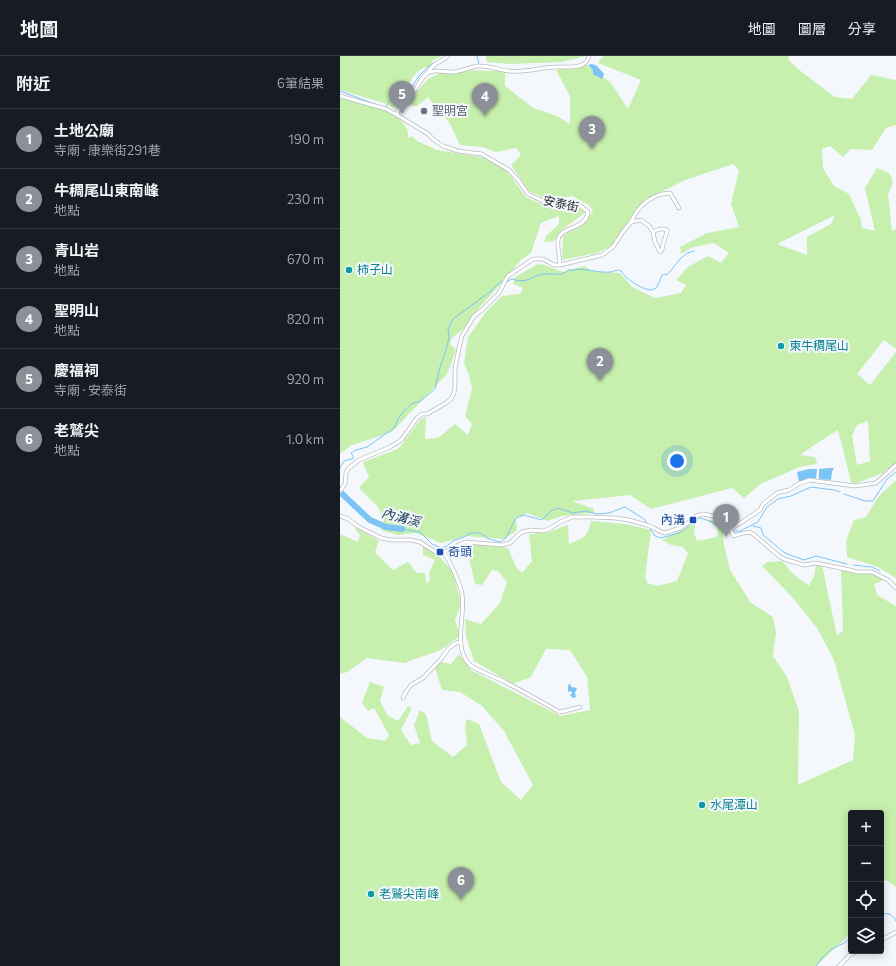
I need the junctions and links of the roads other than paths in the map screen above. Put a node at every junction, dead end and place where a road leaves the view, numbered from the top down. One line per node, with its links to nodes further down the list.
1 (448, 56): 3 (street)
2 (589, 56): 3 (street)
3 (428, 73): 5 (street)
4 (340, 96): 5 (street, 安泰街)
5 (397, 115): 9 (street, 安泰街)
6 (679, 208): 7 (street)
7 (631, 222): 8 (street); 9 (street)
8 (653, 232): 8 (street)
9 (560, 265): 11 (street)
10 (896, 465): 13 (street)
11 (341, 490)
12 (340, 516): 14 (street)
13 (730, 530): 14 (street); 15 (street)
14 (444, 552): 16 (street)
15 (896, 588)
16 (461, 642): 17 (street); 18 (street)
17 (403, 698)
18 (580, 707)
19 (896, 932): 20 (street)
20 (884, 938)
21 (852, 954): 22 (street)
22 (839, 966)

